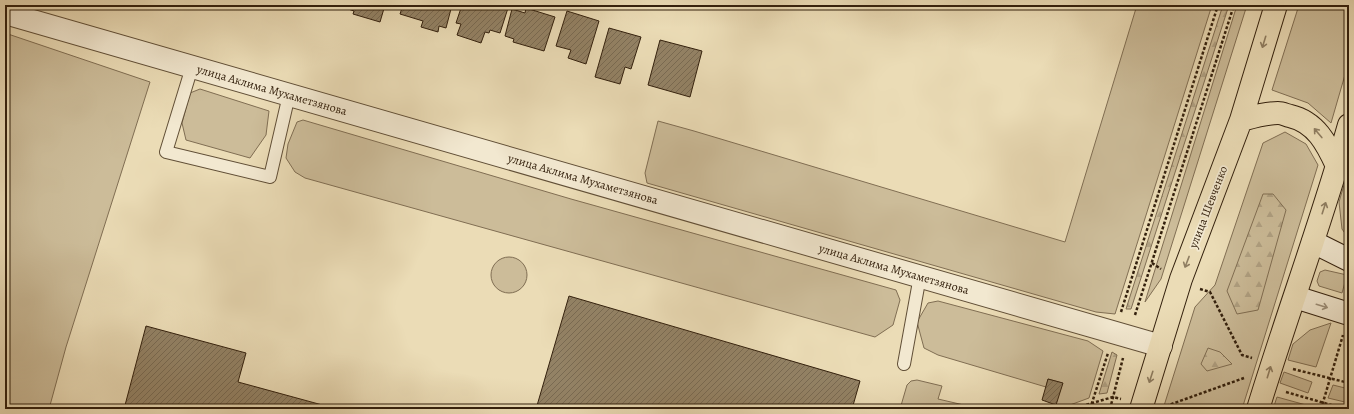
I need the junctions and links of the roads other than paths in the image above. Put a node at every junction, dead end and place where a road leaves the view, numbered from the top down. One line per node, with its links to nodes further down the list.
1 (1276, 5): 5 (main road, улица Шевченко, one-way to 5)
2 (5, 13): 3 (street, улица Аклима Мухаметзянова)
3 (192, 67): 4 (street, улица Аклима Мухаметзянова); 4 (lane)
4 (289, 95): 10 (street, улица Аклима Мухаметзянова)
5 (1240, 120): 7 (main road, one-way to 5); 13 (main road, улица Шевченко, one-way to 13)
6 (1349, 125): 7 (main road)
7 (1337, 166): 8 (main road, one-way to 7)
8 (1313, 242): 9 (street); 11 (main road)
9 (1349, 260)
10 (920, 276): 13 (street, улица Аклима Мухаметзянова); 14 (lane)
11 (1295, 297): 12 (street, one-way to 12); 16 (main road, one-way to 11)
12 (1346, 324)
13 (1161, 346): 15 (main road, улица Шевченко, one-way to 15)
14 (904, 364)
15 (1141, 409)
16 (1258, 409)

